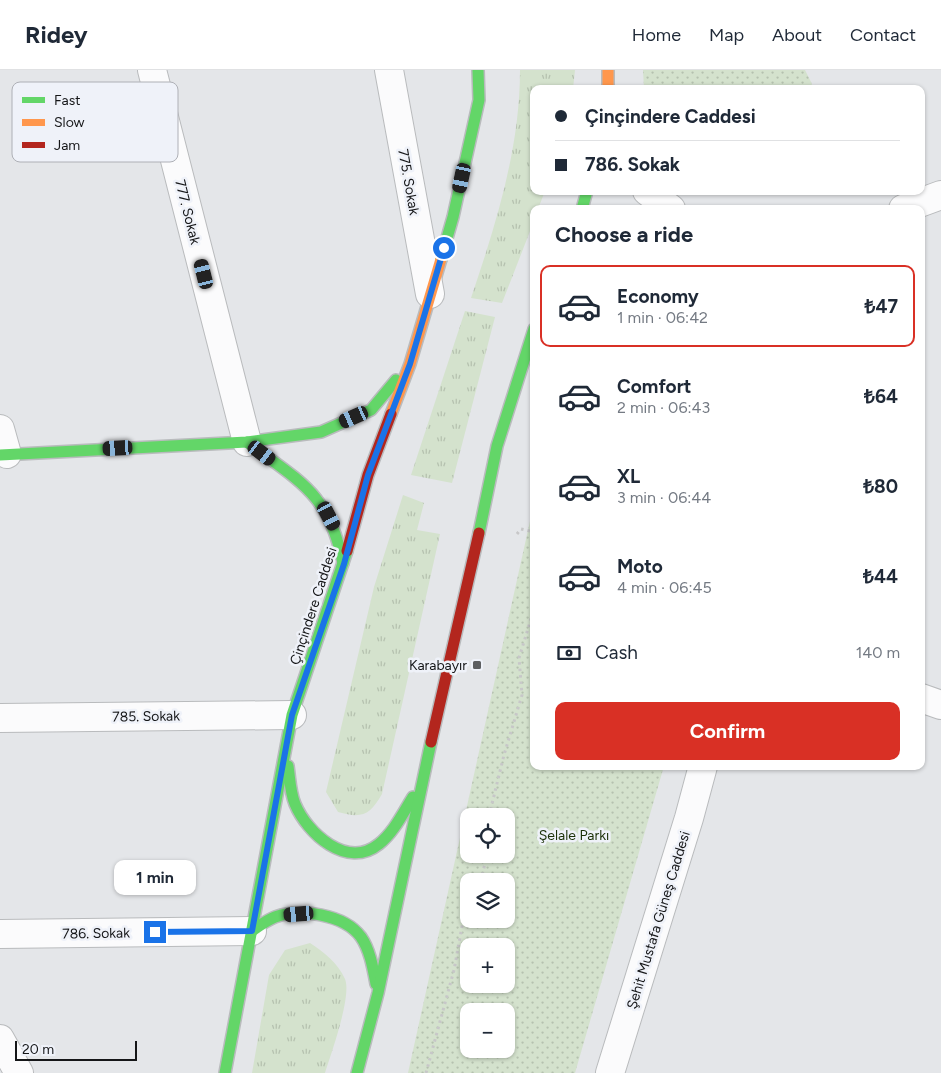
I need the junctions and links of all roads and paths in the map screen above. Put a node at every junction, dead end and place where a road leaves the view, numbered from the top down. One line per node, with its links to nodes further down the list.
1 (389, 70): 10 (street, 775. Sokak)
2 (478, 70): 10 (main road, Çinçindere Caddesi)
3 (608, 70): 4 (main road)
4 (608, 85)
5 (175, 162): 13 (street, 777. Sokak)
6 (652, 195): 8 (street)
7 (941, 196): 9 (street)
8 (666, 205)
9 (915, 205)
10 (430, 294): 12 (main road, Çinçindere Caddesi)
11 (530, 341): 25 (main road)
12 (410, 364): 13 (main road); 17 (main road, Çinçindere Caddesi)
13 (247, 442): 14 (main road); 17 (main road)
14 (2, 446)
15 (530, 531): 16 (path)
16 (516, 535)
17 (344, 564): 21 (main road, Çinçindere Caddesi)
18 (530, 622): 26 (path)
19 (925, 699): 20 (street)
20 (941, 705)
21 (292, 715): 22 (street, 785. Sokak); 23 (main road, Çinçindere Caddesi)
22 (0, 718)
23 (285, 748): 25 (main road); 28 (main road, Çinçindere Caddesi)
24 (702, 770): 36 (street, Şehit Mustafa Güneş Caddesi)
25 (421, 786): 30 (main road)
26 (491, 808)
27 (462, 928): 35 (path)
28 (252, 931): 29 (street, 786. Sokak); 30 (main road); 33 (main road, Çinçindere Caddesi)
29 (0, 934)
30 (378, 993): 34 (main road)
31 (0, 1039): 32 (street)
32 (19, 1073)
33 (225, 1073)
34 (357, 1073)
35 (426, 1073)
36 (610, 1073)

